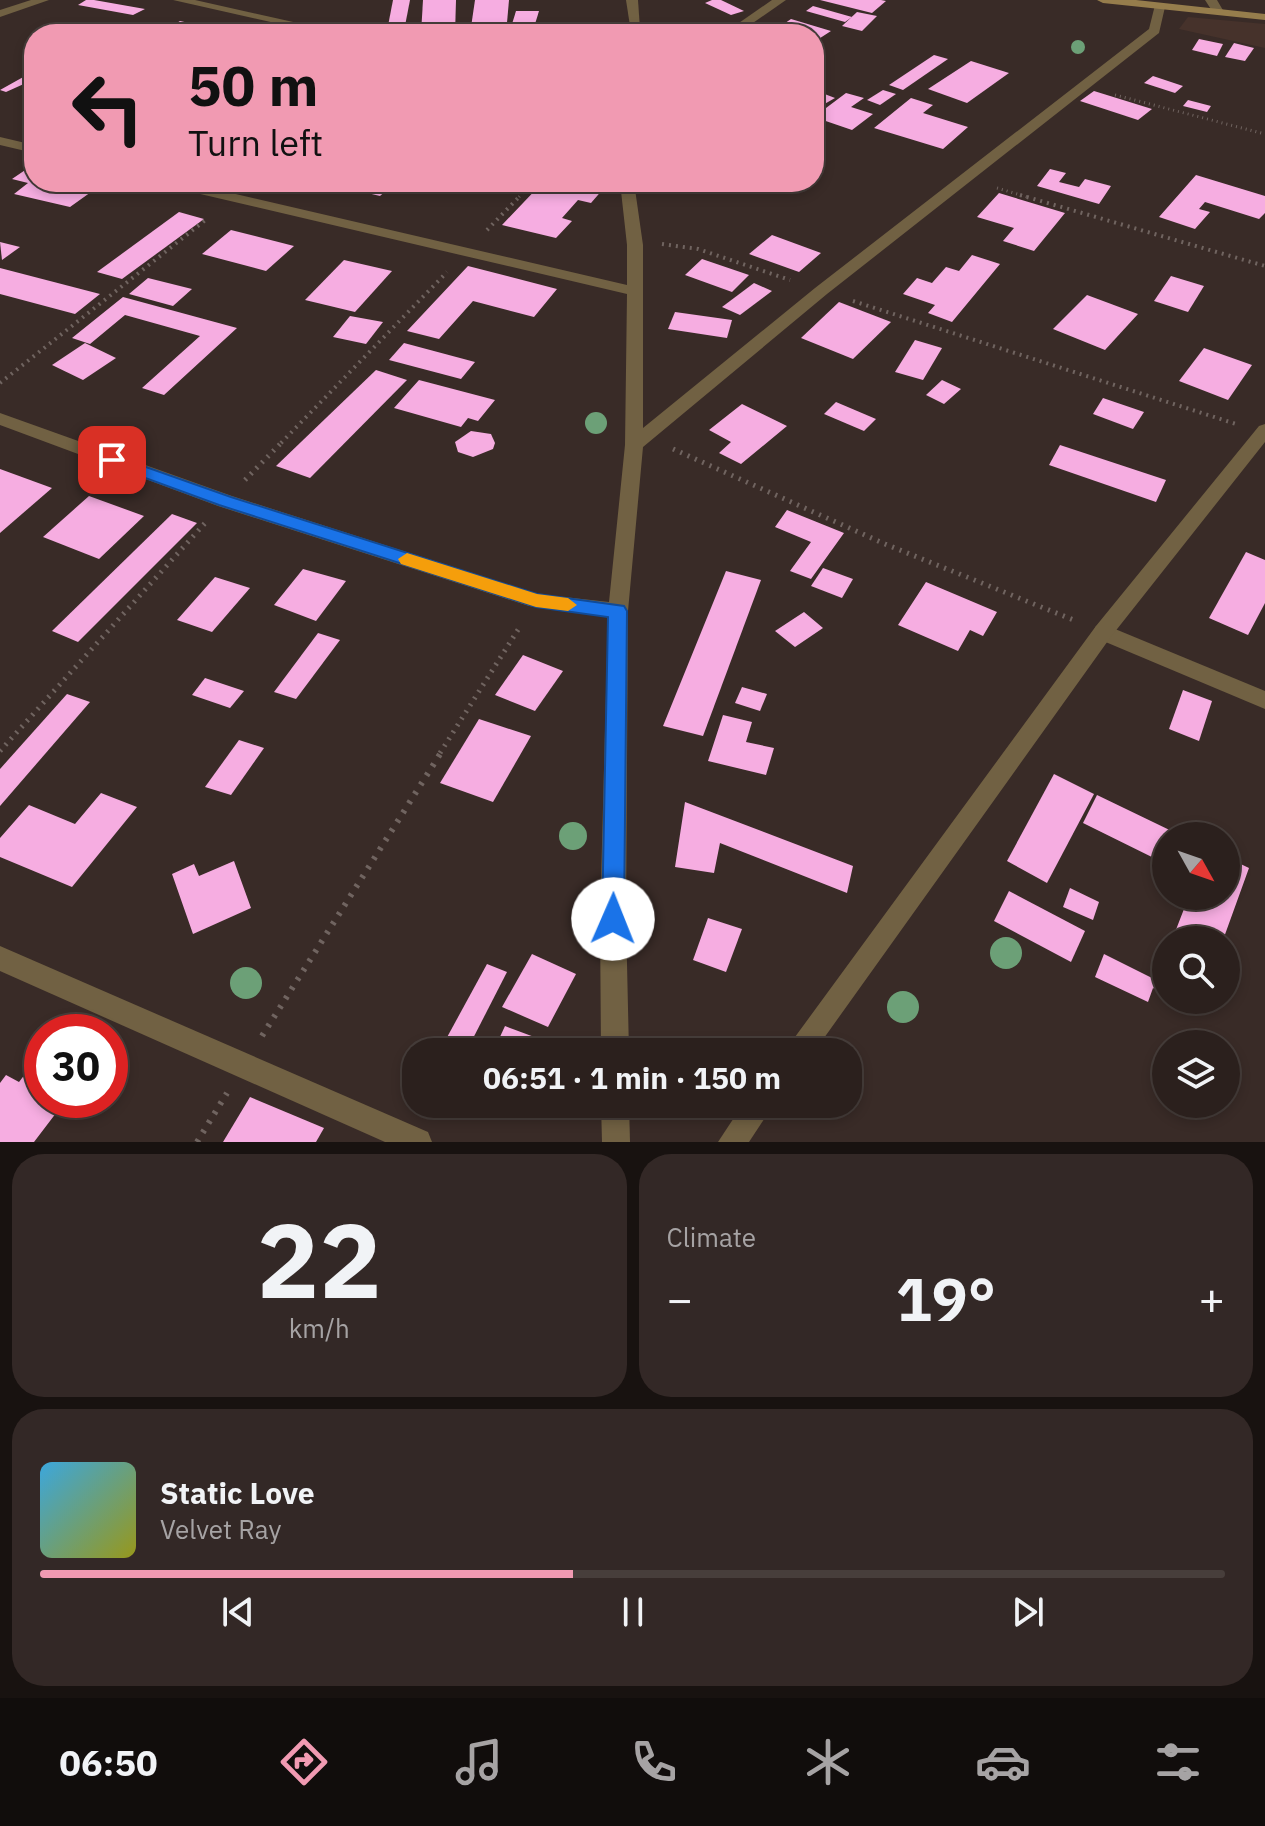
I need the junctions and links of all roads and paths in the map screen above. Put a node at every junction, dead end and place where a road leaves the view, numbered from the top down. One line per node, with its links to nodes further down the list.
1 (43, 0): 9 (street)
2 (179, 0): 11 (street)
3 (632, 0): 12 (street)
4 (780, 0): 13 (street)
5 (1103, 0): 7 (main road)
6 (1211, 0): 8 (street)
7 (1159, 7): 8 (main road); 14 (street)
8 (1218, 12): 10 (main road)
9 (0, 14)
10 (1265, 17)
11 (293, 24)
12 (636, 24)
13 (744, 24)
14 (1081, 86): 15 (path); 18 (street)
15 (1265, 134)
16 (0, 141): 17 (street)
17 (24, 147)
18 (963, 178): 25 (path); 27 (street)
19 (207, 192): 22 (street)
20 (523, 192): 24 (path)
21 (628, 192): 23 (street)
22 (232, 198): 24 (street); 28 (path)
23 (635, 245): 26 (street); 27 (path)
24 (464, 254): 26 (street)
25 (1265, 266)
26 (633, 291): 31 (street)
27 (821, 291): 30 (path); 31 (street)
28 (0, 383)
29 (0, 419): 32 (street)
30 (1264, 432): 34 (street)
31 (639, 441): 33 (street); 34 (path)
32 (536, 601): 33 (street); 39 (path)
33 (618, 611): 37 (street)
34 (1103, 632): 35 (street); 38 (street)
35 (1265, 700)
36 (0, 958): 39 (street)
37 (615, 1038)
38 (808, 1038)
39 (243, 1066): 42 (path); 43 (street)
40 (615, 1118): 44 (street)
41 (750, 1118): 45 (street)
42 (197, 1142)
43 (418, 1142)
44 (616, 1142)
45 (732, 1142)

